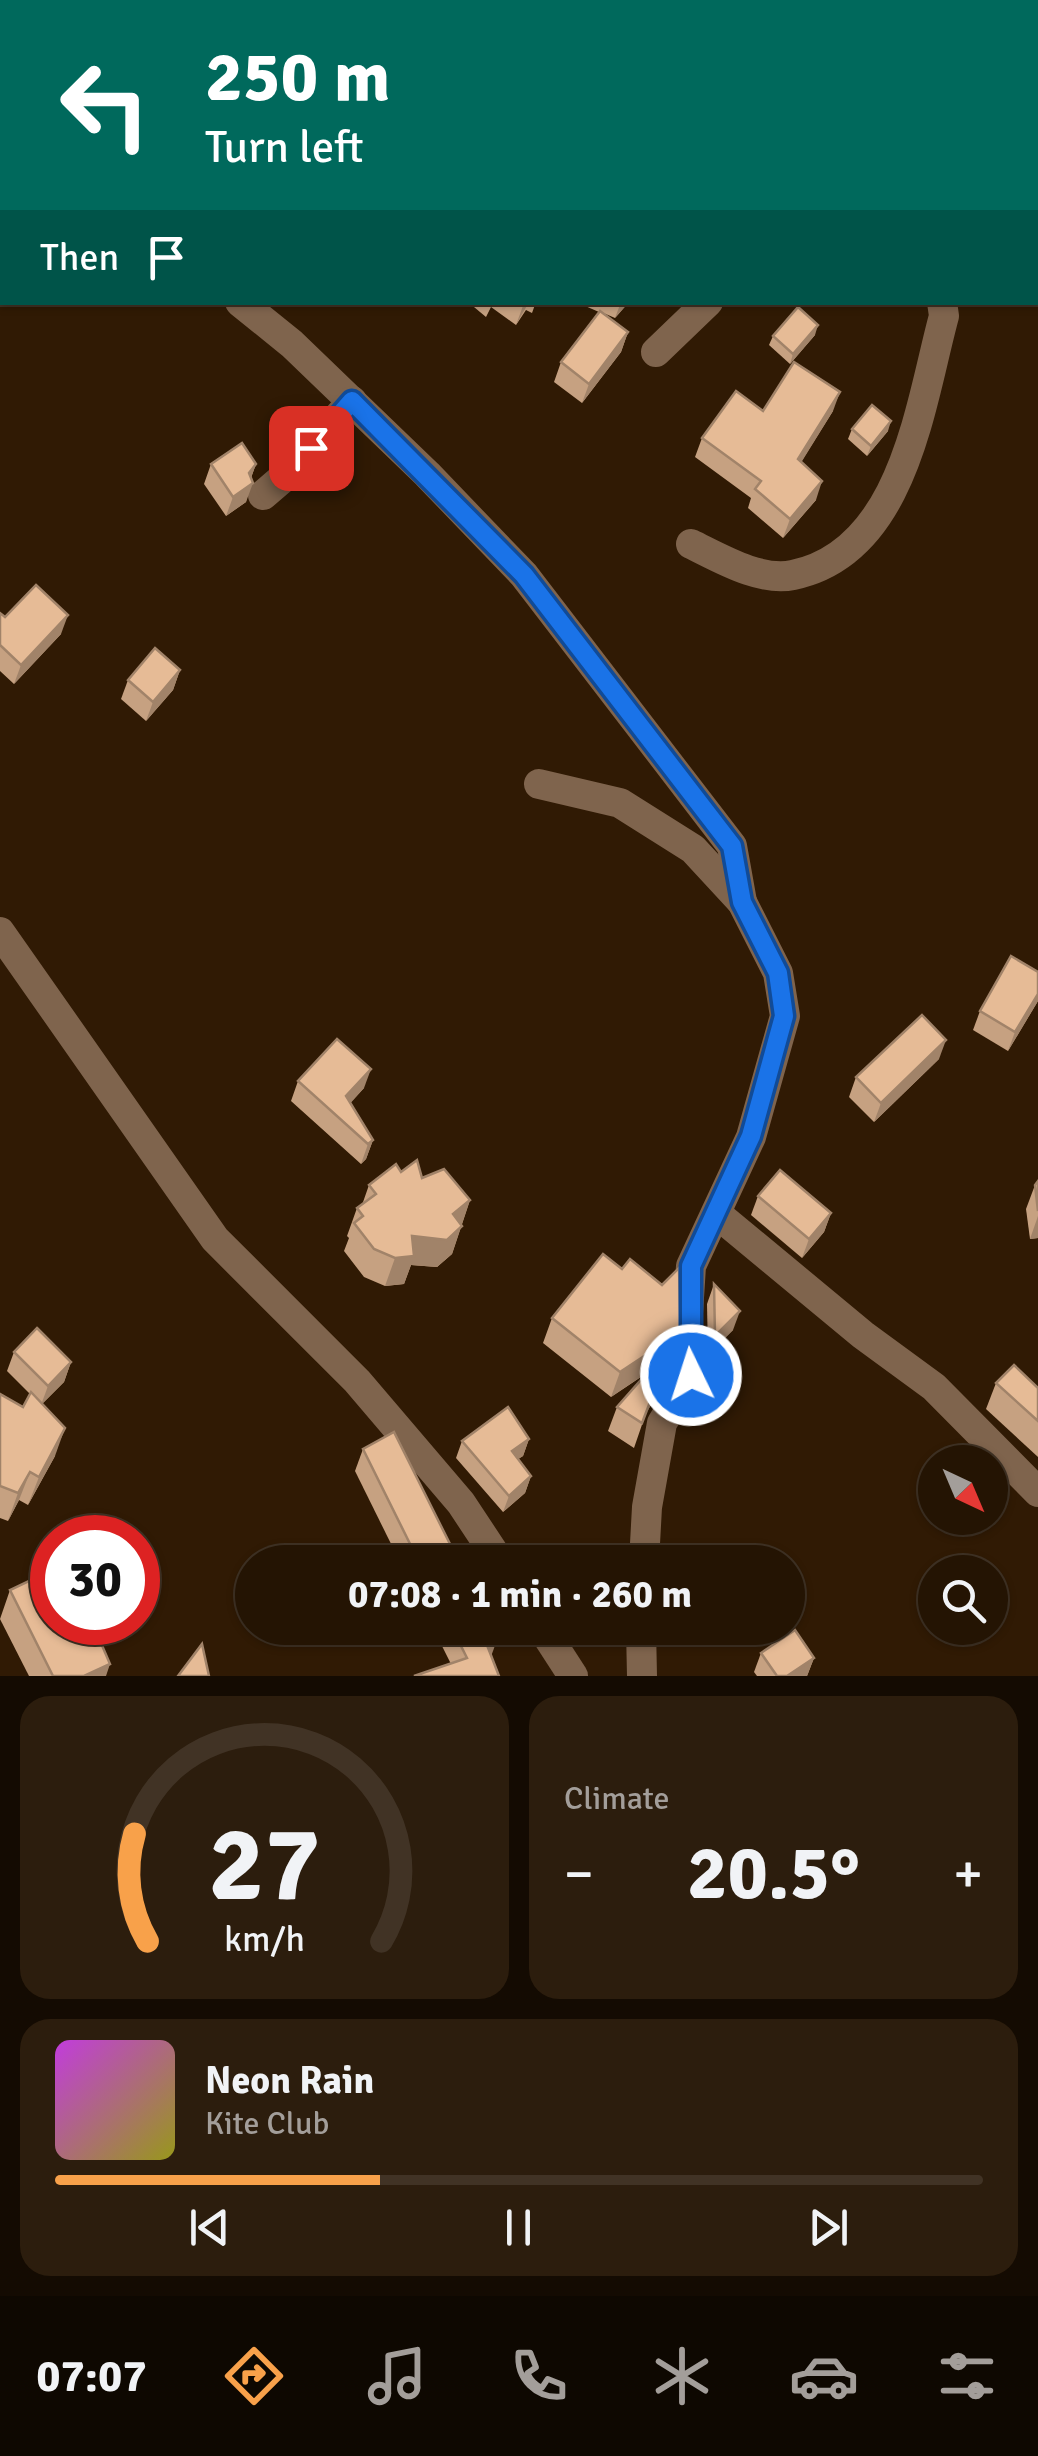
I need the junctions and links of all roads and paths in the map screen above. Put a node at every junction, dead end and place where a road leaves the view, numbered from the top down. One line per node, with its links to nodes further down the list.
1 (243, 305): 5 (street)
2 (705, 305): 4 (street)
3 (942, 305): 7 (street)
4 (656, 352)
5 (352, 401): 6 (street); 9 (street)
6 (264, 494)
7 (692, 544)
8 (539, 784): 9 (street)
9 (742, 902): 11 (street)
10 (0, 932): 13 (street)
11 (717, 1214): 12 (street); 14 (street)
12 (1038, 1492)
13 (489, 1545)
14 (645, 1545)
15 (553, 1645): 17 (street)
16 (641, 1645): 18 (street)
17 (573, 1676)
18 (642, 1676)

